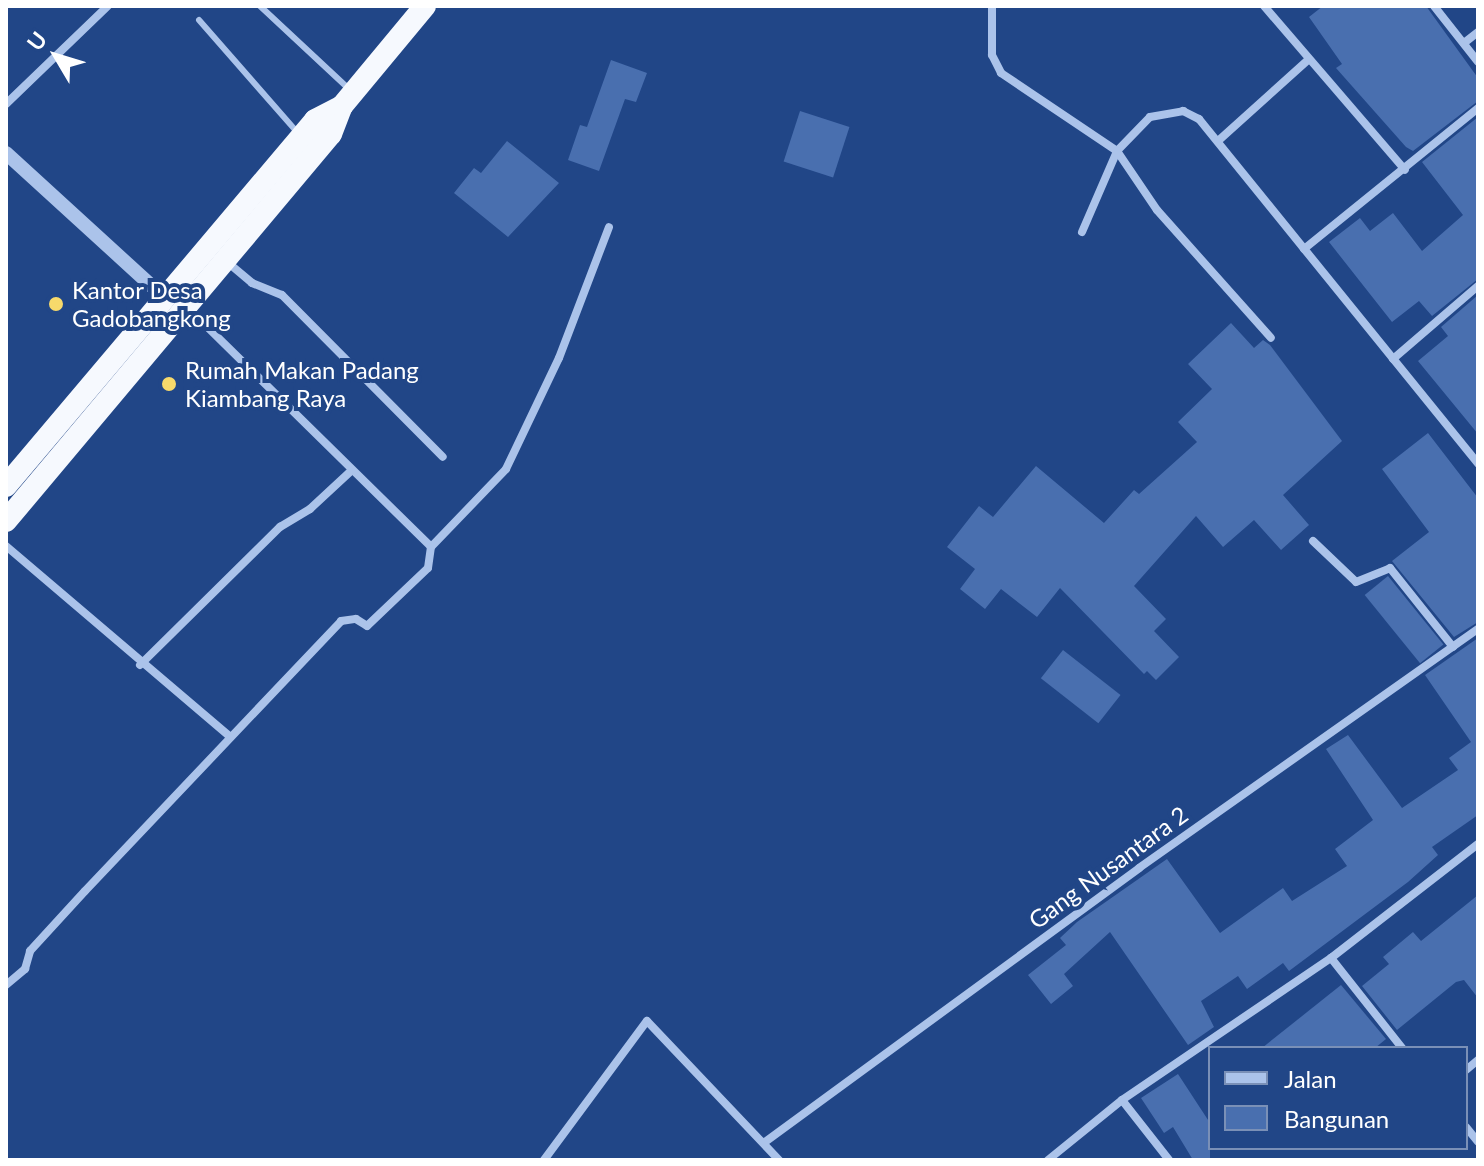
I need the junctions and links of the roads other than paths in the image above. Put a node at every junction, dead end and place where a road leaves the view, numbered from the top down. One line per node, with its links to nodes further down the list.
1 (108, 6): 13 (street)
2 (260, 6): 12 (lane)
3 (425, 6): 12 (highway)
4 (992, 6): 17 (street)
5 (1264, 6): 10 (street)
6 (1434, 6): 9 (street)
7 (199, 20): 15 (lane)
8 (1478, 32): 9 (street)
9 (1464, 43): 11 (street)
10 (1308, 60): 16 (street); 19 (street)
11 (1478, 62)
12 (348, 99): 15 (highway); 23 (highway)
13 (6, 104)
14 (1478, 108): 19 (street)
15 (301, 137): 25 (highway)
16 (1218, 141): 17 (street); 22 (street)
17 (1117, 151): 21 (street); 27 (street)
18 (6, 153): 25 (street)
19 (1405, 170): 22 (street)
20 (609, 227): 36 (street)
21 (1082, 232)
22 (1304, 249): 28 (street)
23 (225, 260): 26 (highway); 29 (street)
24 (1478, 286): 28 (street)
25 (165, 298): 32 (highway)
26 (187, 306): 31 (street); 33 (highway)
27 (1271, 338)
28 (1393, 359): 30 (street)
29 (443, 457)
30 (1478, 464)
31 (352, 470): 36 (street); 39 (street)
32 (6, 486)
33 (6, 521)
34 (1313, 541): 38 (street)
35 (6, 546): 39 (street)
36 (431, 547): 40 (street)
37 (1478, 629): 38 (street, Gang Nusantara 2)
38 (1453, 647): 46 (street, Gang Nusantara 2)
39 (140, 665): 40 (street)
40 (229, 736): 43 (street)
41 (1478, 844): 42 (street)
42 (1331, 958): 44 (street); 45 (street)
43 (6, 985)
44 (1400, 1046)
45 (1122, 1100): 49 (street); 50 (street)
46 (765, 1142): 47 (street); 48 (street)
47 (544, 1160)
48 (779, 1160)
49 (1048, 1160)
50 (1169, 1160)

